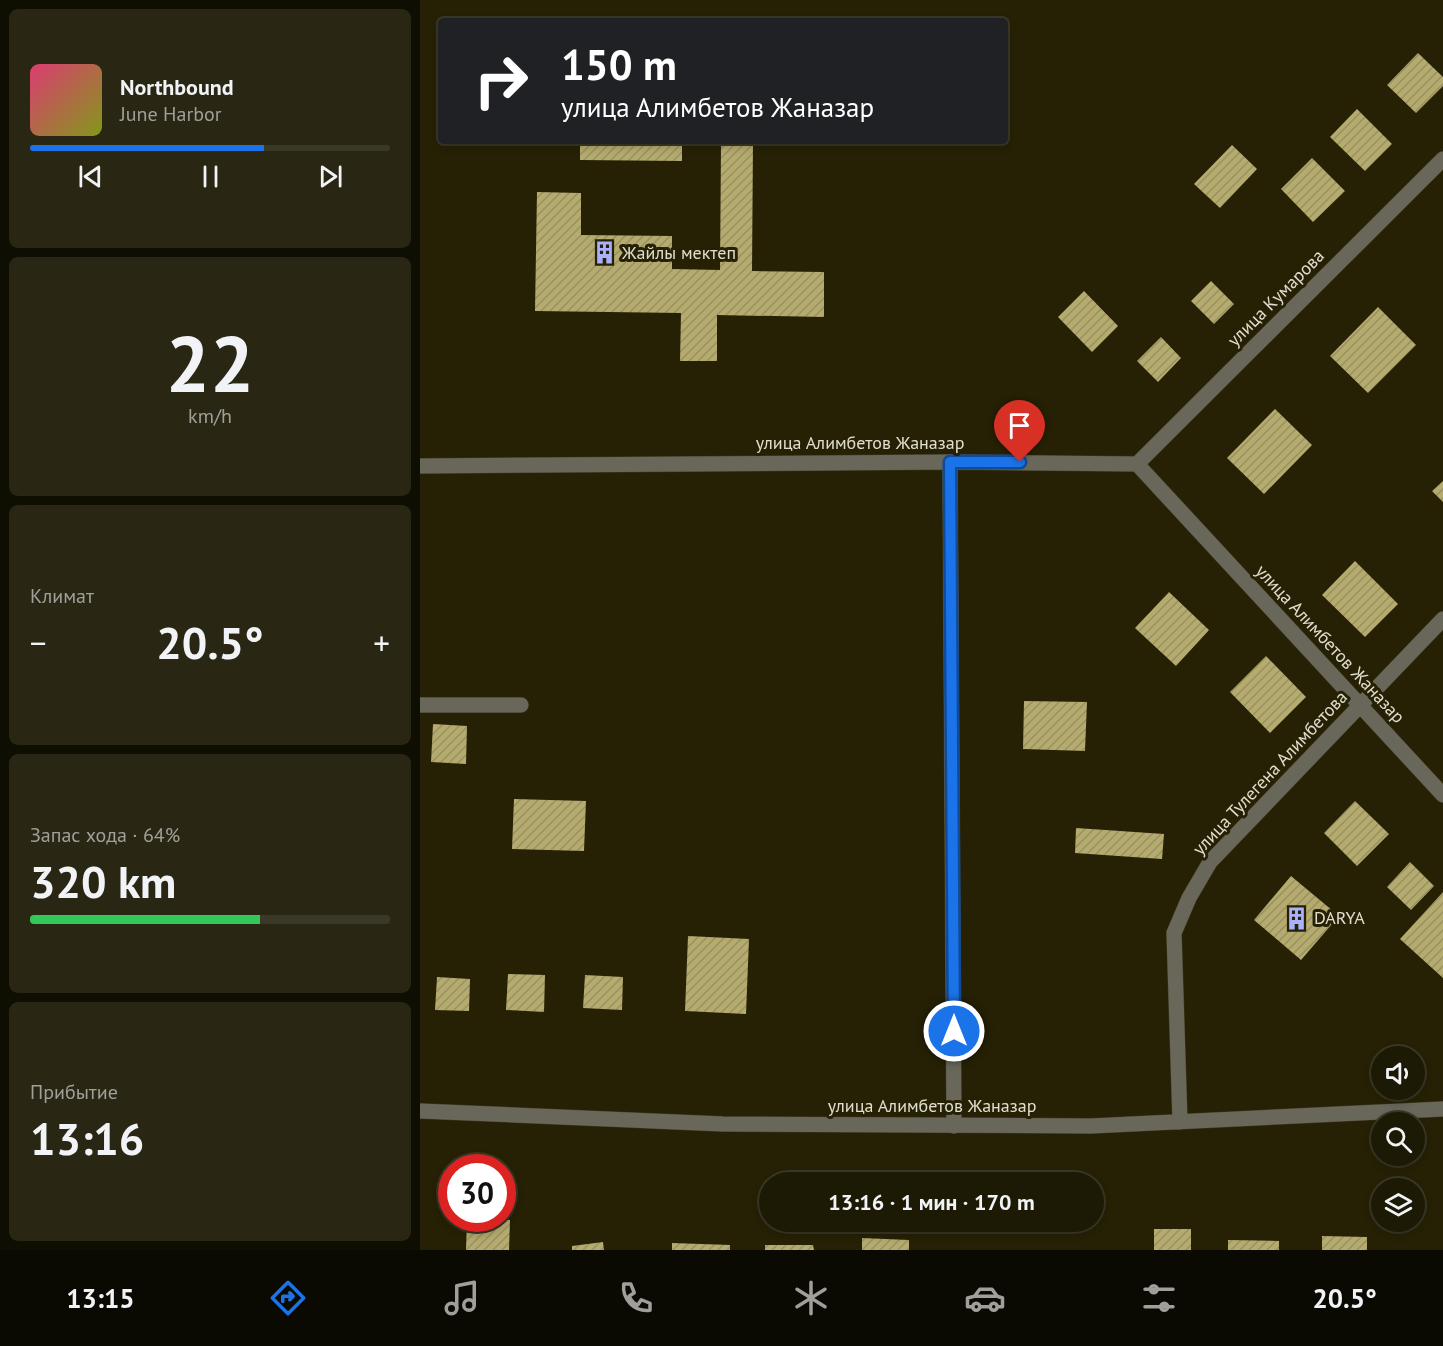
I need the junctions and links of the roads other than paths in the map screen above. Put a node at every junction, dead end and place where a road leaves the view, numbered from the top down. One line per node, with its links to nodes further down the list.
1 (1443, 159): 3 (street, улица Кумарова)
2 (950, 462): 3 (street, улица Алимбетов Жаназар); 4 (street, улица Алимбетов Жаназар); 13 (street)
3 (1137, 464): 8 (street, улица Алимбетов Жаназар)
4 (420, 466)
5 (1443, 619): 8 (street, улица Тулегена Алимбетова)
6 (420, 705): 7 (street)
7 (521, 705)
8 (1359, 705): 9 (street, улица Алимбетов Жаназар); 12 (street, улица Тулегена Алимбетова)
9 (1443, 795)
10 (1443, 1109): 12 (street, улица Алимбетов Жаназар)
11 (420, 1111): 13 (street, улица Алимбетов Жаназар)
12 (1180, 1122): 13 (street, улица Алимбетов Жаназар)
13 (954, 1126)

